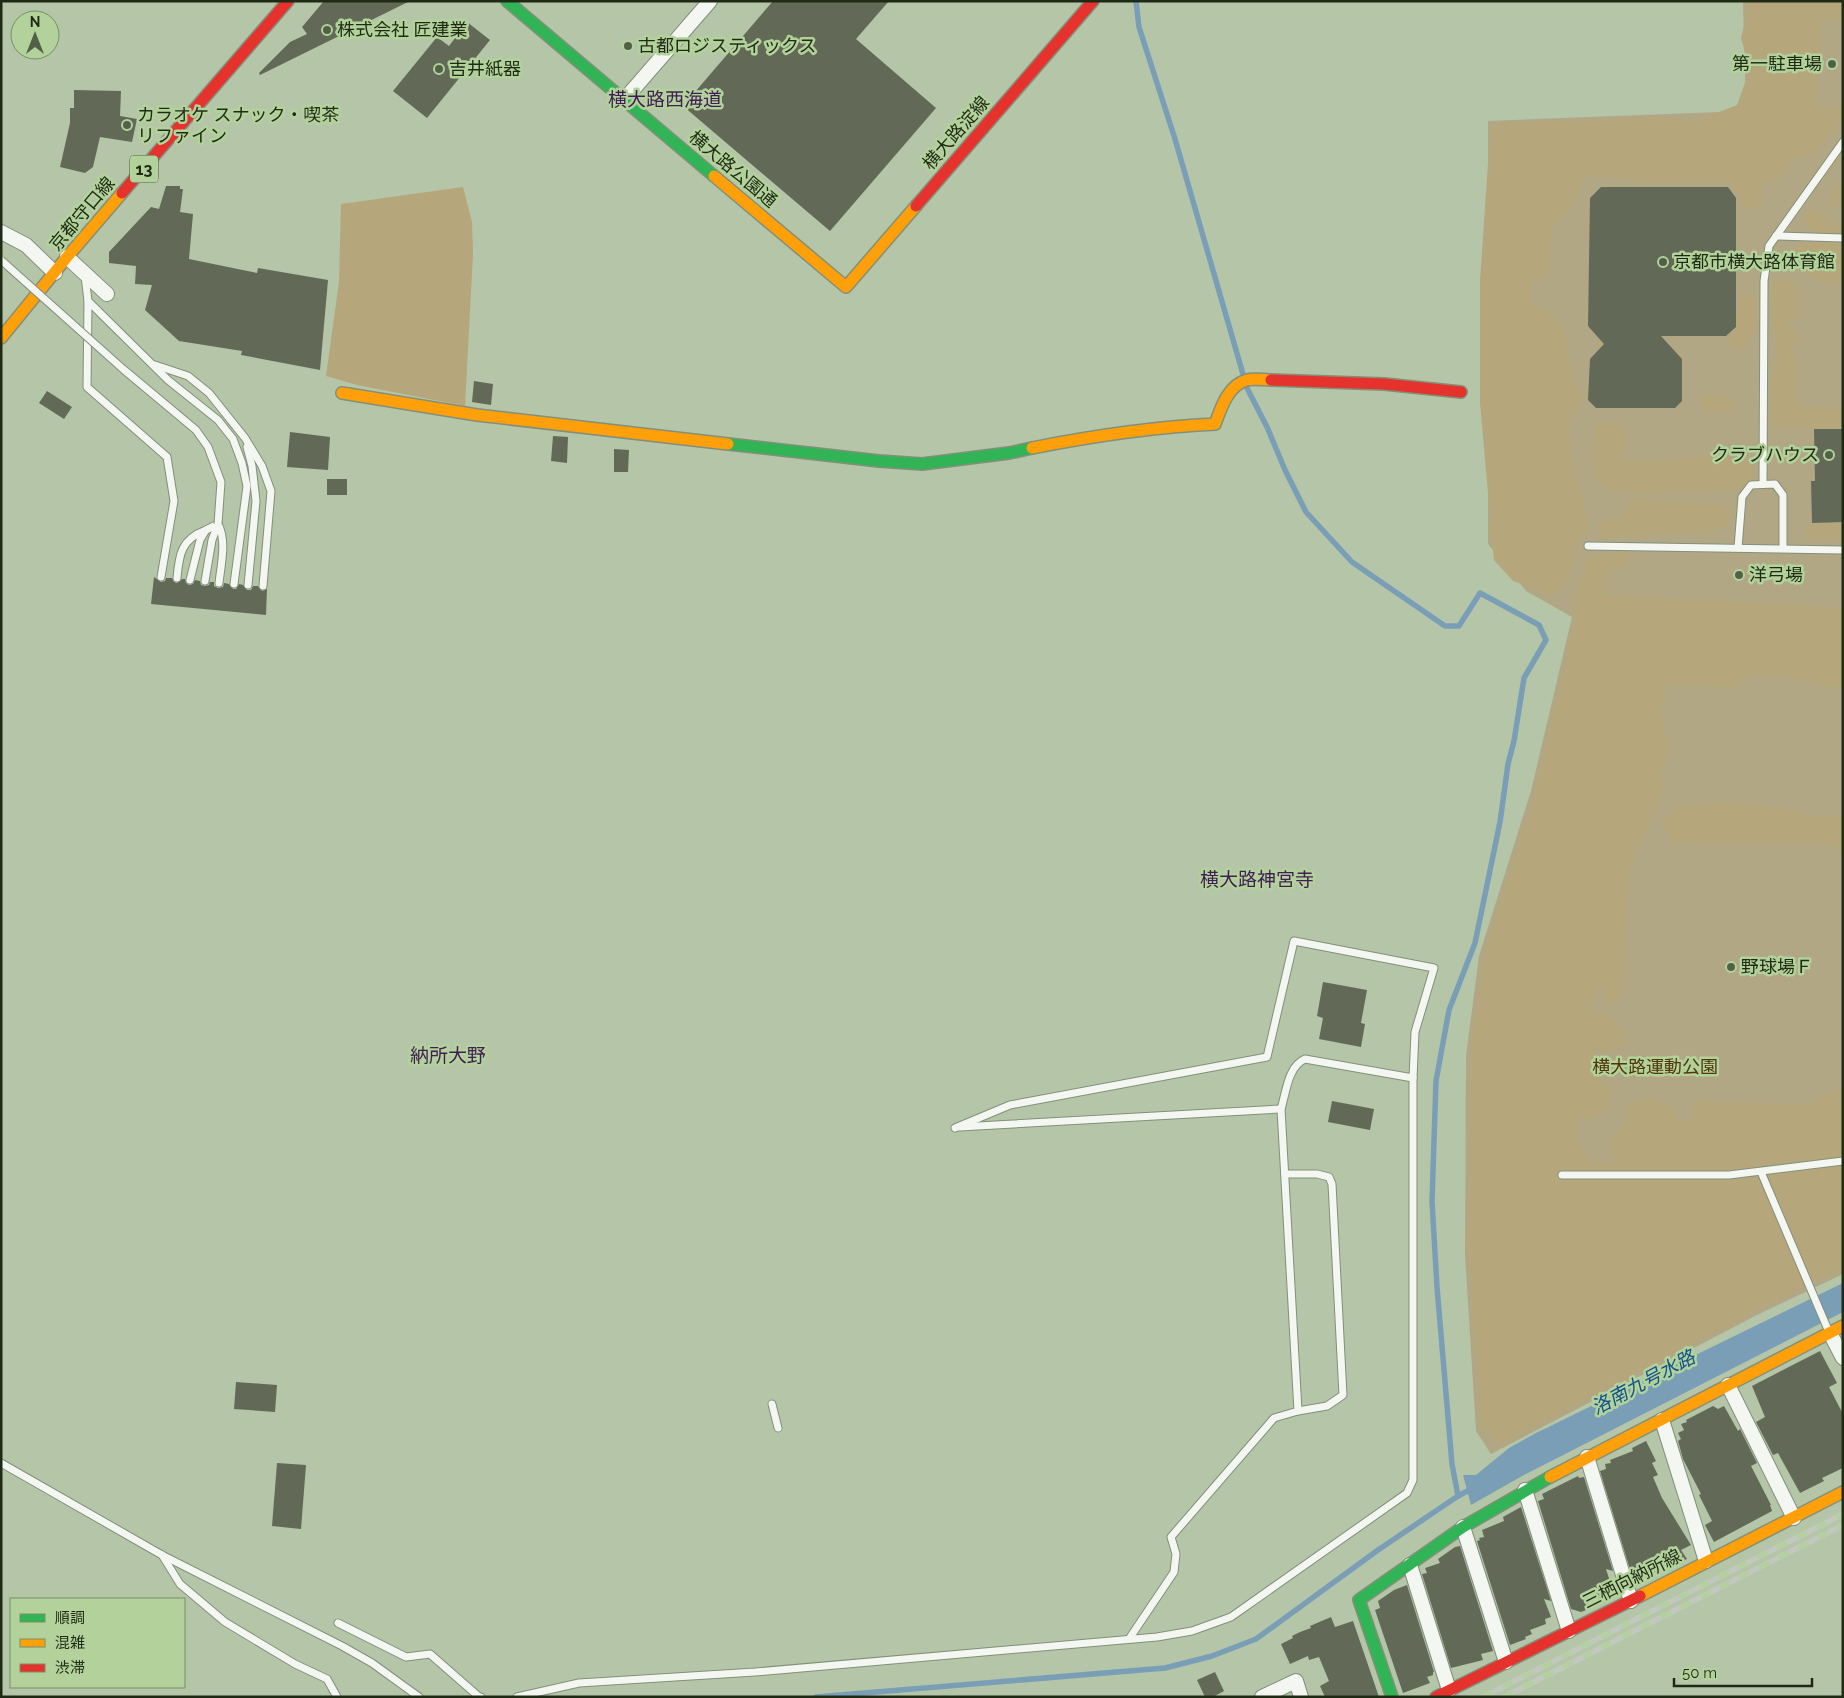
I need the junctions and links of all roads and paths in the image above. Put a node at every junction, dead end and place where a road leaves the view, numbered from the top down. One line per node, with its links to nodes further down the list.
1 (288, 1): 10 (street, 京都守口線 / 13)
2 (507, 1): 5 (street, 横大路公園通)
3 (710, 1): 5 (street)
4 (1093, 1): 14 (street, 横大路淀線)
5 (624, 100): 14 (street, 横大路公園通)
6 (1843, 142): 8 (lane)
7 (1, 232): 12 (street)
8 (1776, 236): 9 (lane); 22 (lane)
9 (1843, 238)
10 (67, 257): 12 (street, 京都守口線 / 13); 13 (street)
11 (1, 260): 23 (lane, bridge)
12 (55, 273): 17 (street, 京都守口線 / 13)
13 (85, 273): 15 (street); 16 (lane)
14 (846, 287)
15 (107, 294)
16 (88, 301): 18 (lane); 29 (lane)
17 (1, 338)
18 (154, 365): 21 (lane); 34 (lane)
19 (1461, 392): 20 (street)
20 (342, 393)
21 (245, 438): 35 (lane); 36 (lane)
22 (1763, 484): 26 (lane); 27 (lane)
23 (218, 524): 24 (lane); 32 (lane); 33 (lane)
24 (206, 530): 30 (lane); 31 (lane)
25 (1588, 546): 26 (lane)
26 (1738, 548): 27 (lane)
27 (1783, 548): 28 (lane)
28 (1843, 550)
29 (161, 577)
30 (177, 578)
31 (190, 580)
32 (205, 581)
33 (219, 583)
34 (234, 584)
35 (248, 585)
36 (263, 586)
37 (1413, 1078): 38 (lane); 38 (lane); 63 (lane)
38 (1281, 1109): 41 (lane)
39 (1843, 1161): 40 (lane)
40 (1761, 1172): 42 (lane); 44 (lane)
41 (1285, 1174): 48 (lane); 48 (lane)
42 (1562, 1175)
43 (1843, 1326): 44 (street)
44 (1827, 1328): 45 (street); 46 (street)
45 (1843, 1358)
46 (1728, 1385): 49 (street); 55 (street)
47 (772, 1404): 50 (lane)
48 (1298, 1411): 63 (lane)
49 (1662, 1420): 51 (street); 58 (street)
50 (778, 1428)
51 (1587, 1458): 53 (street); 60 (street)
52 (1, 1463): 57 (lane)
53 (1525, 1490): 56 (street); 62 (street)
54 (1843, 1492): 55 (street, 三栖向納所線)
55 (1794, 1518): 58 (street, 三栖向納所線)
56 (1463, 1527): 59 (street); 64 (street)
57 (162, 1555): 66 (lane); 67 (lane)
58 (1706, 1561): 60 (street, 三栖向納所線)
59 (1410, 1565): 65 (street); 72 (street)
60 (1631, 1601): 62 (street, 三栖向納所線)
61 (338, 1623): 68 (lane)
62 (1569, 1631): 64 (street, 三栖向納所線)
63 (1129, 1640): 69 (lane)
64 (1506, 1662): 65 (street, 三栖向納所線)
65 (1443, 1694)
66 (337, 1697)
67 (419, 1697)
68 (482, 1697)
69 (517, 1697)
70 (1262, 1697): 71 (street)
71 (1301, 1697)
72 (1392, 1697)

